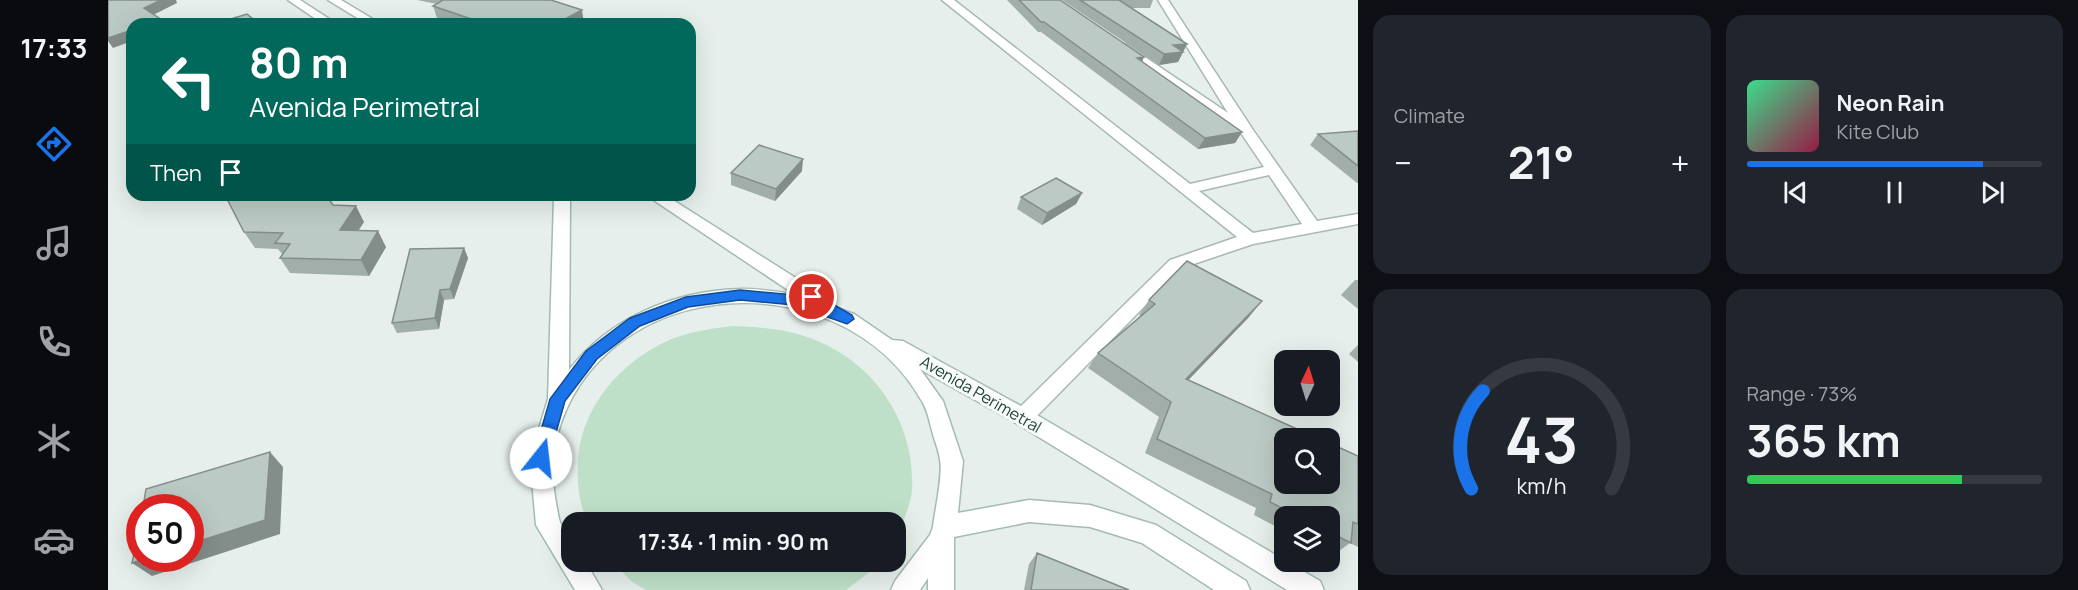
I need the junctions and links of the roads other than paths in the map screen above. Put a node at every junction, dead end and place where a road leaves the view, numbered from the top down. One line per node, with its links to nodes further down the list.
1 (293, 0): 5 (main road)
2 (333, 0): 6 (main road)
3 (947, 0): 10 (main road)
4 (1163, 1): 8 (main road)
5 (322, 18)
6 (364, 18)
7 (1110, 39): 8 (main road)
8 (1246, 130): 9 (main road)
9 (1273, 170): 10 (main road); 14 (main road)
10 (1187, 189): 15 (main road)
11 (562, 201): 17 (main road)
12 (663, 201): 16 (main road, Avenida Perimetral)
13 (1358, 219): 14 (main road)
14 (1313, 228): 15 (main road)
15 (1250, 239): 18 (main road)
16 (847, 319): 17 (main road); 18 (main road, Avenida Perimetral); 19 (main road)
17 (558, 399): 20 (main road)
18 (1023, 417): 24 (main road, Avenida Perimetral)
19 (943, 534): 21 (main road); 22 (main road); 23 (main road)
20 (589, 590)
21 (904, 590)
22 (941, 590)
23 (1238, 590)
24 (1311, 590)

